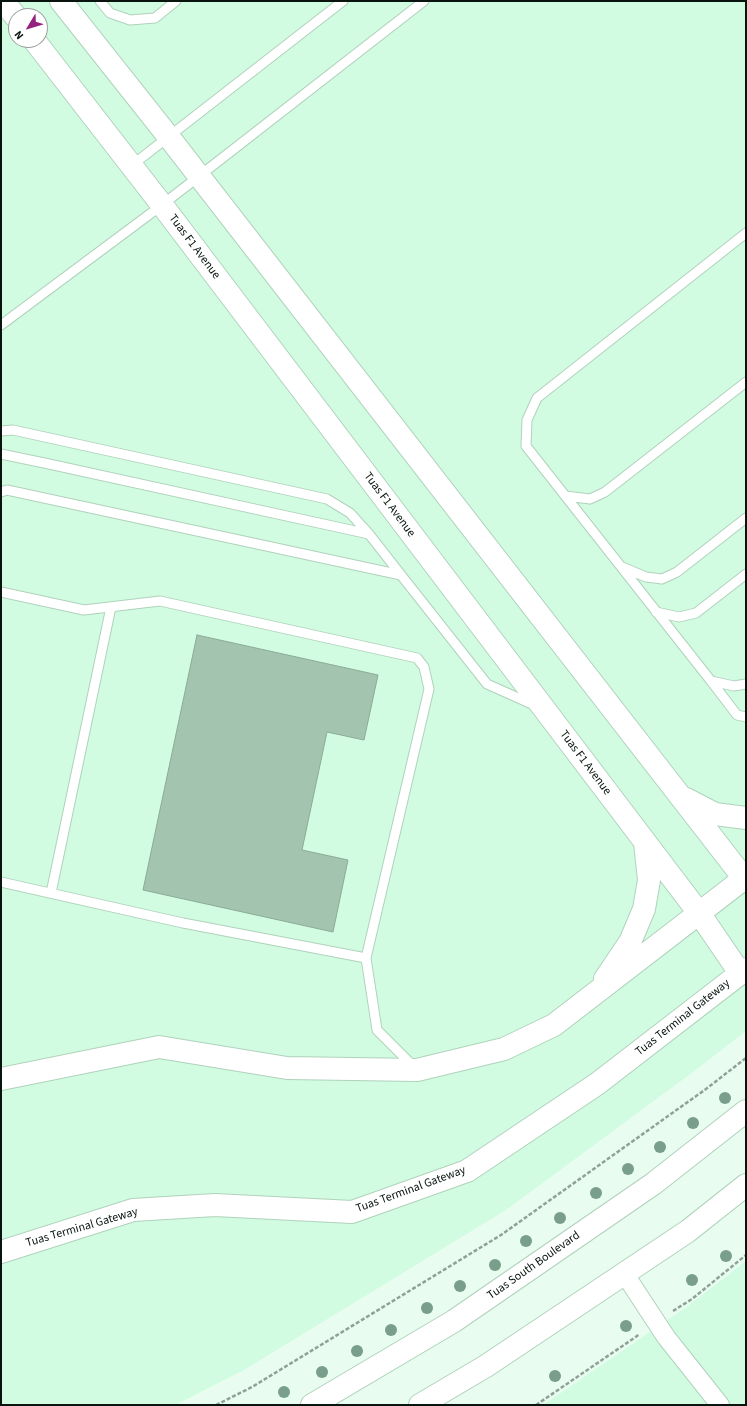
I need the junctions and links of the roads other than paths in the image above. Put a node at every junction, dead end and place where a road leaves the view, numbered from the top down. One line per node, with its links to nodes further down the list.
1 (61, 1): 7 (street)
2 (100, 1): 3 (lane)
3 (176, 1)
4 (342, 1): 7 (lane)
5 (424, 1): 9 (lane)
6 (40, 48): 8 (street, Tuas F1 Avenue)
7 (168, 136): 8 (lane); 9 (street)
8 (131, 166): 10 (street, Tuas F1 Avenue)
9 (199, 177): 10 (lane); 30 (street)
10 (162, 205): 12 (lane); 28 (street, Tuas F1 Avenue)
11 (746, 233): 17 (lane)
12 (1, 325)
13 (746, 382): 17 (lane)
14 (1, 431): 19 (lane)
15 (1, 454): 19 (lane)
16 (1, 492): 22 (lane)
17 (566, 496): 20 (lane)
18 (746, 518): 20 (lane)
19 (369, 534): 22 (lane)
20 (621, 566): 25 (lane)
21 (746, 574): 25 (lane)
22 (401, 575): 28 (lane)
23 (3, 591): 24 (lane)
24 (111, 607): 35 (lane); 37 (lane)
25 (656, 612): 26 (lane)
26 (711, 681): 27 (lane); 29 (lane)
27 (746, 684)
28 (545, 710): 32 (street, Tuas F1 Avenue)
29 (746, 718)
30 (678, 794): 31 (street); 33 (street)
31 (746, 818)
32 (645, 843): 36 (street, Tuas F1 Avenue); 39 (street)
33 (745, 879): 36 (street)
34 (1, 882): 35 (lane)
35 (51, 893): 37 (lane)
36 (699, 913): 38 (street, Tuas F1 Avenue); 39 (street)
37 (366, 958): 40 (lane)
38 (743, 971): 44 (street, Tuas Terminal Gateway)
39 (596, 993): 40 (street)
40 (417, 1070): 41 (street)
41 (1, 1079)
42 (746, 1111): 46 (street, Tuas South Boulevard)
43 (746, 1185): 45 (street)
44 (1, 1252)
45 (624, 1273): 47 (street); 48 (street)
46 (312, 1405)
47 (420, 1405)
48 (720, 1405)

